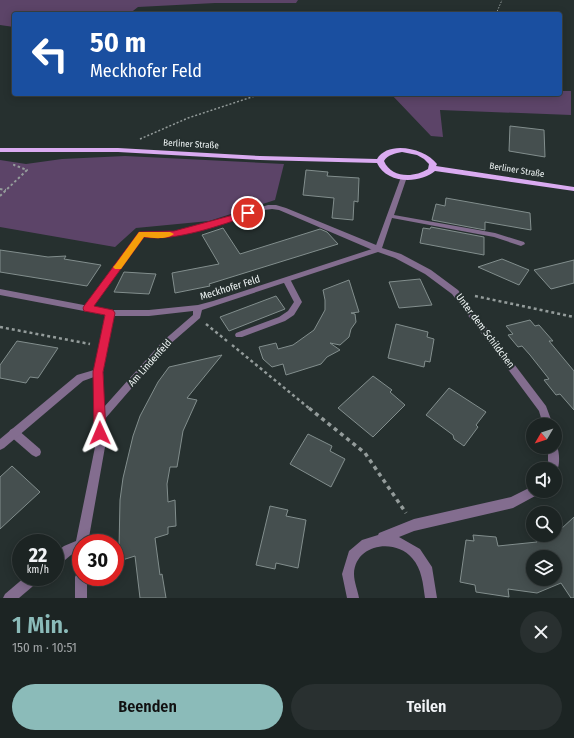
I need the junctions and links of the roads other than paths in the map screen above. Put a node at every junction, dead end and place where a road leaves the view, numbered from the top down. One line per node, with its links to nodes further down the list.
1 (0, 150): 2 (main road, Berliner Straße)
2 (380, 161): 3 (main road); 4 (main road)
3 (433, 168): 4 (main road); 5 (main road, Berliner Straße)
4 (404, 178): 6 (street)
5 (574, 189)
6 (390, 216): 7 (street); 8 (street)
7 (521, 244)
8 (378, 250): 9 (street, Meckhofer Feld); 11 (street, Unter dem Schildchen); 17 (street, Unter dem Schildchen)
9 (287, 281): 12 (street, Meckhofer Feld); 14 (street)
10 (0, 292): 11 (street, Meckhofer Feld)
11 (87, 308): 13 (street, Meckhofer Feld)
12 (197, 312): 13 (street, Meckhofer Feld); 16 (street, Am Lindenfeld)
13 (110, 313): 15 (street)
14 (239, 335)
15 (98, 372): 16 (street); 18 (street)
16 (100, 418): 22 (street)
17 (546, 418)
18 (14, 433): 19 (street); 20 (street)
19 (0, 445)
20 (36, 452)
21 (526, 495): 23 (street)
22 (84, 534)
23 (379, 539): 28 (street); 29 (street)
24 (24, 586): 26 (street)
25 (81, 586): 27 (street)
26 (9, 598)
27 (81, 598)
28 (353, 598)
29 (431, 598)

